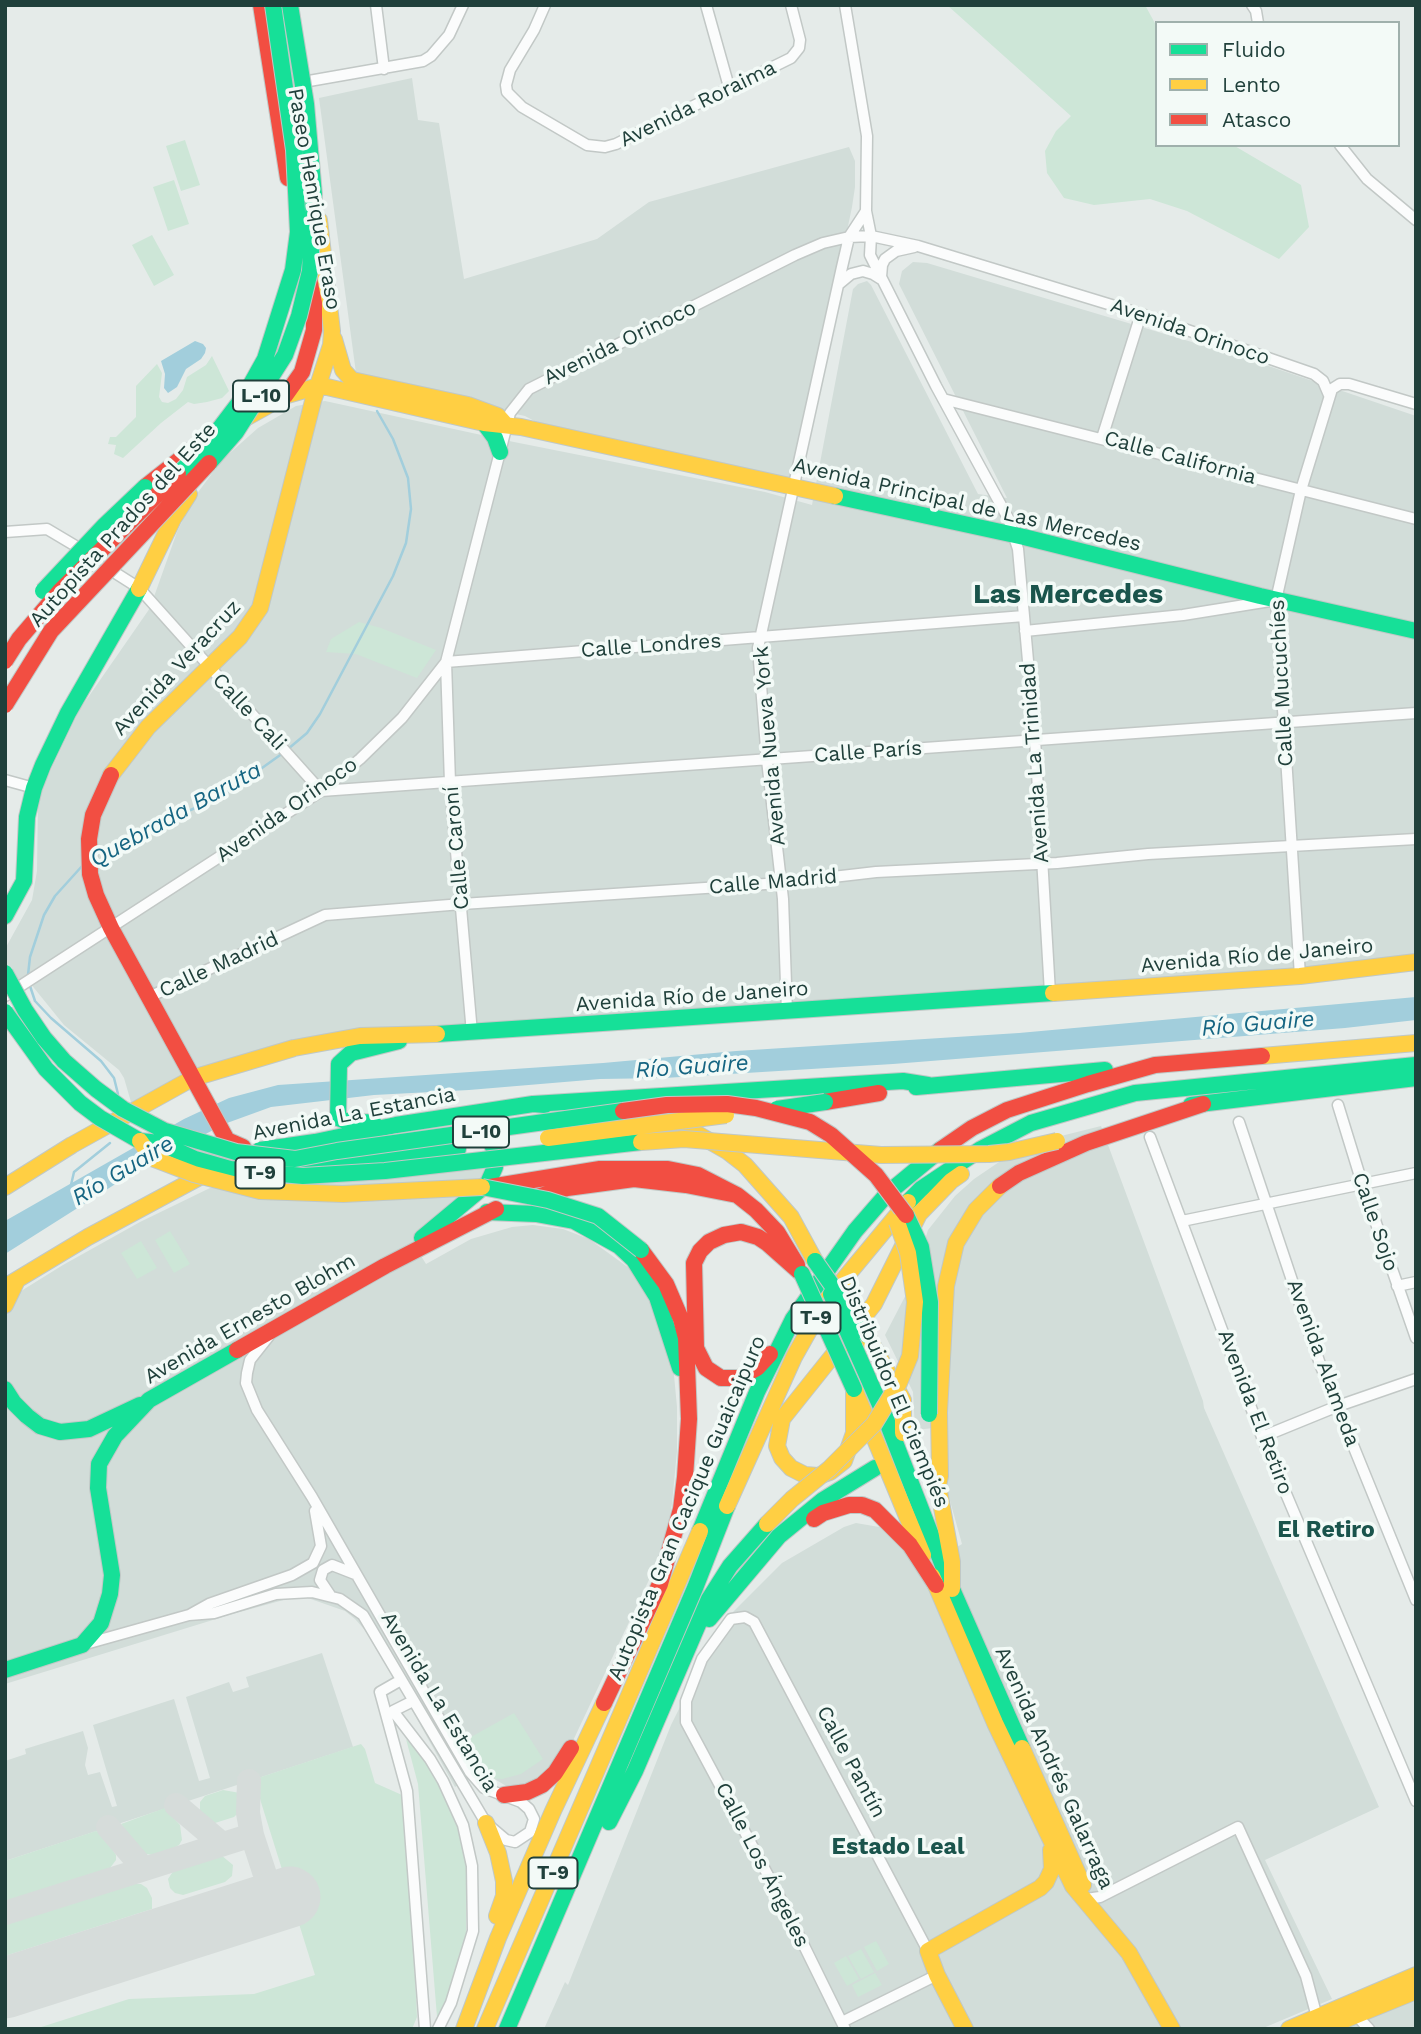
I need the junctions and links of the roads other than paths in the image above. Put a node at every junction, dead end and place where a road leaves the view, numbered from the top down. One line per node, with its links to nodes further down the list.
1 (263, 5): 12 (main road); 13 (main road, Paseo Henrique Eraso)
2 (273, 5): 49 (main road, Autopista Prados del Este / L-10, bridge)
3 (290, 5): 52 (main road, Autopista Prados del Este / L-10, bridge)
4 (300, 5): 12 (main road, Paseo Henrique Eraso / L-10)
5 (376, 5): 11 (street)
6 (463, 5): 11 (street)
7 (545, 5): 14 (street, Avenida Roraima)
8 (706, 5): 14 (street)
9 (791, 5): 14 (street, Avenida Roraima)
10 (845, 5): 17 (street)
11 (384, 69): 12 (street)
12 (309, 81): 16 (main road, Paseo Henrique Eraso / L-10)
13 (274, 87): 16 (main road); 22 (main road, Paseo Henrique Eraso / L-10)
14 (729, 87)
15 (1342, 147): 18 (street)
16 (318, 198): 26 (main road, Paseo Henrique Eraso / L-10)
17 (866, 211): 19 (street); 20 (street)
18 (1416, 220)
19 (871, 236): 20 (street, Avenida Orinoco); 21 (street, Avenida Orinoco); 23 (street, Avenida La Trinidad)
20 (849, 237): 24 (street, Avenida Nueva York); 34 (street, Avenida Orinoco)
21 (918, 246): 23 (street); 25 (street, Avenida Orinoco)
22 (300, 249): 28 (main road, Paseo Henrique Eraso / L-10); 33 (main road, L-10)
23 (881, 279): 24 (street); 30 (street, Avenida La Trinidad)
24 (839, 285): 37 (street, Avenida Nueva York)
25 (1141, 314): 29 (street, Avenida Orinoco); 35 (street)
26 (332, 331): 27 (main road, Paseo Henrique Eraso / L-10); 34 (main road, Avenida Principal de Las Mercedes)
27 (319, 386): 28 (main road, Avenida Principal de Las Mercedes / L-10); 32 (main road, Avenida Principal de Las Mercedes); 51 (main road, Avenida Veracruz / L-10)
28 (287, 395): 33 (main road, L-10); 42 (main road, L-10)
29 (1329, 395): 31 (street); 38 (street, Calle Mucuchíes)
30 (943, 399): 35 (street, Calle California); 41 (street, Avenida La Trinidad)
31 (1416, 404)
32 (484, 423): 34 (main road, Avenida Principal de Las Mercedes); 36 (main road)
33 (231, 426): 48 (main road, L-10, bridge)
34 (507, 426): 36 (street, Avenida Orinoco); 37 (main road, Avenida Principal de Las Mercedes)
35 (1102, 438): 38 (street, Calle California)
36 (500, 452): 50 (street, Avenida Orinoco)
37 (794, 487): 41 (main road, Avenida Principal de Las Mercedes); 47 (street, Avenida Nueva York)
38 (1301, 489): 39 (street, Calle California); 43 (street, Calle Mucuchíes)
39 (1416, 519)
40 (5, 532): 42 (street, Calle Cali)
41 (1015, 535): 43 (main road, Avenida Principal de Las Mercedes); 44 (street, Avenida La Trinidad)
42 (139, 588): 51 (street, Calle Cali); 59 (main road, L-10)
43 (1276, 600): 45 (street); 46 (main road, Avenida Principal de Las Mercedes); 54 (street, Calle Mucuchíes)
44 (1024, 616): 45 (street, Avenida La Trinidad); 47 (street, Calle Londres)
45 (1025, 631): 55 (street, Avenida La Trinidad)
46 (1416, 631)
47 (760, 638): 50 (street, Calle Londres); 56 (street, Avenida Nueva York)
48 (5, 641)
49 (5, 661)
50 (446, 662): 58 (street, Calle Caroní); 60 (street, Avenida Orinoco)
51 (209, 668): 60 (street, Calle Cali); 67 (main road, Avenida Veracruz / L-10)
52 (5, 705)
53 (1416, 713): 54 (street, Calle París)
54 (1284, 723): 55 (street, Calle París); 62 (street, Calle Mucuchíes)
55 (1035, 739): 56 (street, Calle París); 63 (street, Avenida La Trinidad)
56 (768, 760): 58 (street, Calle París); 64 (street, Avenida Nueva York)
57 (5, 780): 59 (street)
58 (450, 783): 60 (street, Calle París); 65 (street, Calle Caroní)
59 (34, 788): 66 (main road, L-10)
60 (321, 791): 67 (street, Avenida Orinoco)
61 (1416, 839): 62 (street, Calle Madrid)
62 (1291, 845): 63 (street, Calle Madrid); 70 (street, Calle Mucuchíes)
63 (1044, 863): 64 (street, Calle Madrid); 71 (street, Avenida La Trinidad)
64 (781, 883): 65 (street, Calle Madrid); 75 (street, Avenida Nueva York)
65 (462, 904): 73 (street, Calle Madrid); 76 (street, Calle Caroní)
66 (5, 916)
67 (111, 928): 72 (street, Avenida Orinoco); 73 (main road, Avenida Veracruz)
68 (1416, 962): 70 (main road, Avenida Río de Janeiro)
69 (5, 973): 96 (main road, L-10, bridge)
70 (1300, 976): 71 (main road, Avenida Río de Janeiro)
71 (1050, 993): 75 (main road, Avenida Río de Janeiro)
72 (5, 996)
73 (149, 998): 81 (main road, Avenida Veracruz)
74 (5, 1012): 92 (main road, bridge)
75 (787, 1012): 76 (main road, Avenida Río de Janeiro)
76 (472, 1034): 77 (main road, Avenida Río de Janeiro)
77 (414, 1036): 81 (main road, Avenida Río de Janeiro); 90 (main road)
78 (1416, 1043): 79 (main road, Autopista Gran Cacique Guaicaipuro / T-9)
79 (1155, 1065): 83 (main road); 113 (main road, Autopista Gran Cacique Guaicaipuro / T-9)
80 (1416, 1065): 84 (main road, Autopista Gran Cacique Guaicaipuro / T-9)
81 (194, 1078): 93 (main road); 93 (main road); 100 (main road, Avenida Río de Janeiro)
82 (1416, 1078): 94 (main road)
83 (928, 1085): 85 (main road); 96 (main road, L-10, bridge)
84 (1179, 1090): 118 (main road); 146 (main road, Autopista Gran Cacique Guaicaipuro / T-9)
85 (533, 1104): 89 (main road, Avenida La Estancia); 106 (main road, Distribuidor El Ciempiés)
86 (1338, 1105): 99 (street, Calle Sojo)
87 (810, 1122): 96 (main road, L-10, bridge); 125 (main road, bridge); 133 (main road, bridge)
88 (1239, 1122): 103 (street, Avenida Alameda)
89 (416, 1123): 90 (main road, Avenida La Estancia); 107 (main road)
90 (396, 1125): 95 (main road, Avenida La Estancia)
91 (1150, 1137): 105 (street, Avenida El Retiro)
92 (140, 1141): 94 (main road, T-9, bridge); 101 (main road, bridge)
93 (222, 1142): 95 (main road); 97 (main road)
94 (1059, 1147): 125 (main road)
95 (260, 1150): 97 (main road, Avenida La Estancia)
96 (295, 1159)
97 (208, 1173): 109 (main road, Avenida La Estancia)
98 (1416, 1173): 99 (street)
99 (1362, 1183): 103 (street); 111 (street, Calle Sojo)
100 (9, 1184)
101 (487, 1187): 102 (main road, Distribuidor El Ciempiés); 119 (main road, bridge)
102 (737, 1195): 104 (main road); 108 (main road, Distribuidor El Ciempiés)
103 (1265, 1202): 105 (street); 121 (street, Avenida Alameda)
104 (487, 1212): 107 (main road); 119 (main road)
105 (1182, 1221): 123 (street, Avenida El Retiro)
106 (816, 1261): 122 (main road, bridge); 129 (main road, Distribuidor El Ciempiés, bridge)
107 (390, 1263): 114 (main road, Avenida Ernesto Blohm)
108 (802, 1274): 113 (main road); 118 (main road, Distribuidor El Ciempiés, bridge)
109 (12, 1282): 112 (main road)
110 (1416, 1282): 111 (street)
111 (1397, 1286): 115 (street, Calle Sojo)
112 (5, 1305)
113 (792, 1321): 140 (main road, Autopista Gran Cacique Guaicaipuro / T-9)
114 (279, 1326): 120 (main road, Avenida Ernesto Blohm); 126 (street, Avenida La Estancia)
115 (1416, 1338)
116 (1416, 1379): 121 (street)
117 (5, 1389): 120 (main road)
118 (854, 1389): 129 (main road, Distribuidor El Ciempiés)
119 (688, 1392): 139 (main road)
120 (149, 1400): 134 (main road, Avenida Ernesto Blohm)
121 (1338, 1405): 123 (street); 131 (street, Avenida Alameda)
122 (903, 1433)
123 (1262, 1437): 142 (street, Avenida El Retiro)
124 (875, 1468): 127 (main road)
125 (938, 1486): 129 (main road)
126 (312, 1497): 128 (street, Avenida La Estancia); 132 (street, Avenida La Estancia)
127 (757, 1562): 129 (main road); 133 (main road)
128 (355, 1574): 130 (street); 141 (street, Avenida La Estancia)
129 (944, 1587): 144 (main road, Avenida Andrés Galarraga); 145 (main road, Avenida Andrés Galarraga)
130 (332, 1597): 132 (street, Avenida La Estancia); 136 (street, Avenida La Estancia)
131 (1416, 1600)
132 (189, 1615): 134 (street, Avenida La Estancia)
133 (693, 1634): 146 (main road)
134 (82, 1645): 135 (main road, Avenida La Estancia)
135 (5, 1670)
136 (401, 1680): 137 (street, Avenida La Estancia); 155 (street)
137 (413, 1701): 143 (street, Avenida La Estancia); 156 (street)
138 (686, 1701): 147 (street, Calle Pantín); 154 (street, Calle Los Ángeles)
139 (597, 1714): 141 (main road); 148 (main road)
140 (620, 1717): 148 (main road); 158 (main road, Autopista Gran Cacique Guaicaipuro / T-9)
141 (504, 1795): 143 (street, Avenida La Estancia)
142 (1416, 1801)
143 (486, 1823): 148 (main road)
144 (1048, 1836): 145 (main road, Avenida Andrés Galarraga); 147 (main road)
145 (1086, 1899): 153 (street); 161 (main road, Avenida Andrés Galarraga)
146 (543, 1947): 159 (main road, Autopista Gran Cacique Guaicaipuro / T-9)
147 (928, 1951): 149 (main road, Calle Pantín)
148 (489, 1964): 157 (main road)
149 (937, 1975): 154 (street); 160 (main road, Calle Pantín)
150 (1416, 1975): 153 (main road)
151 (1416, 1991): 152 (main road)
152 (1356, 2015): 153 (main road); 163 (street)
153 (1320, 2025): 162 (main road)
154 (843, 2026)
155 (425, 2029)
156 (438, 2029)
157 (464, 2029)
158 (485, 2029)
159 (507, 2029)
160 (965, 2029)
161 (1172, 2029)
162 (1289, 2029)
163 (1369, 2029)

